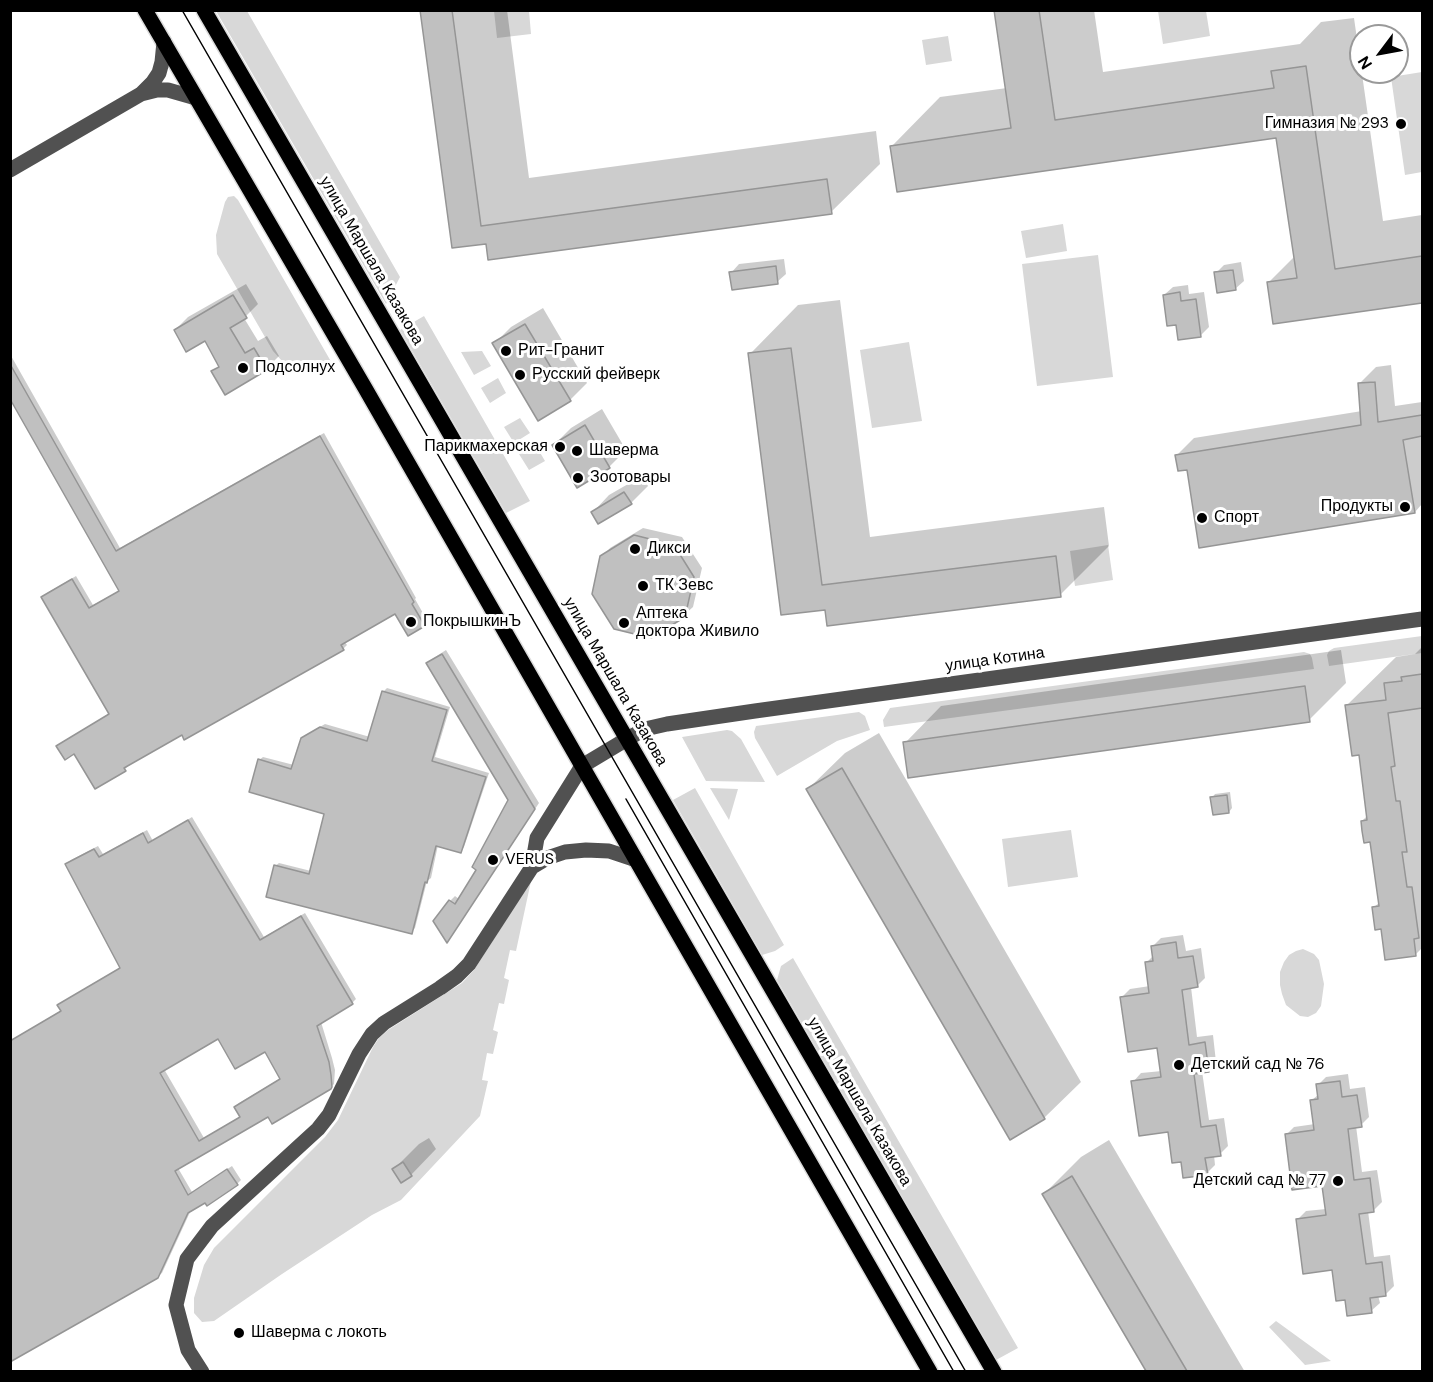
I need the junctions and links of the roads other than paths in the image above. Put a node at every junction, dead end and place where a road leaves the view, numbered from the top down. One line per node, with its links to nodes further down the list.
1 (146, 10): 3 (main road)
2 (204, 10): 8 (main road, улица Маршала Казакова)
3 (164, 42): 4 (street); 5 (main road)
4 (141, 94): 5 (street); 6 (street)
5 (196, 98): 9 (main road)
6 (10, 170)
7 (1422, 619): 8 (street, улица Котина)
8 (627, 739): 9 (street, улица Котина); 14 (main road, улица Маршала Казакова)
9 (582, 766): 10 (main road); 11 (street)
10 (636, 860): 11 (street); 13 (main road)
11 (532, 867): 12 (street)
12 (202, 1371)
13 (929, 1371)
14 (994, 1371)

